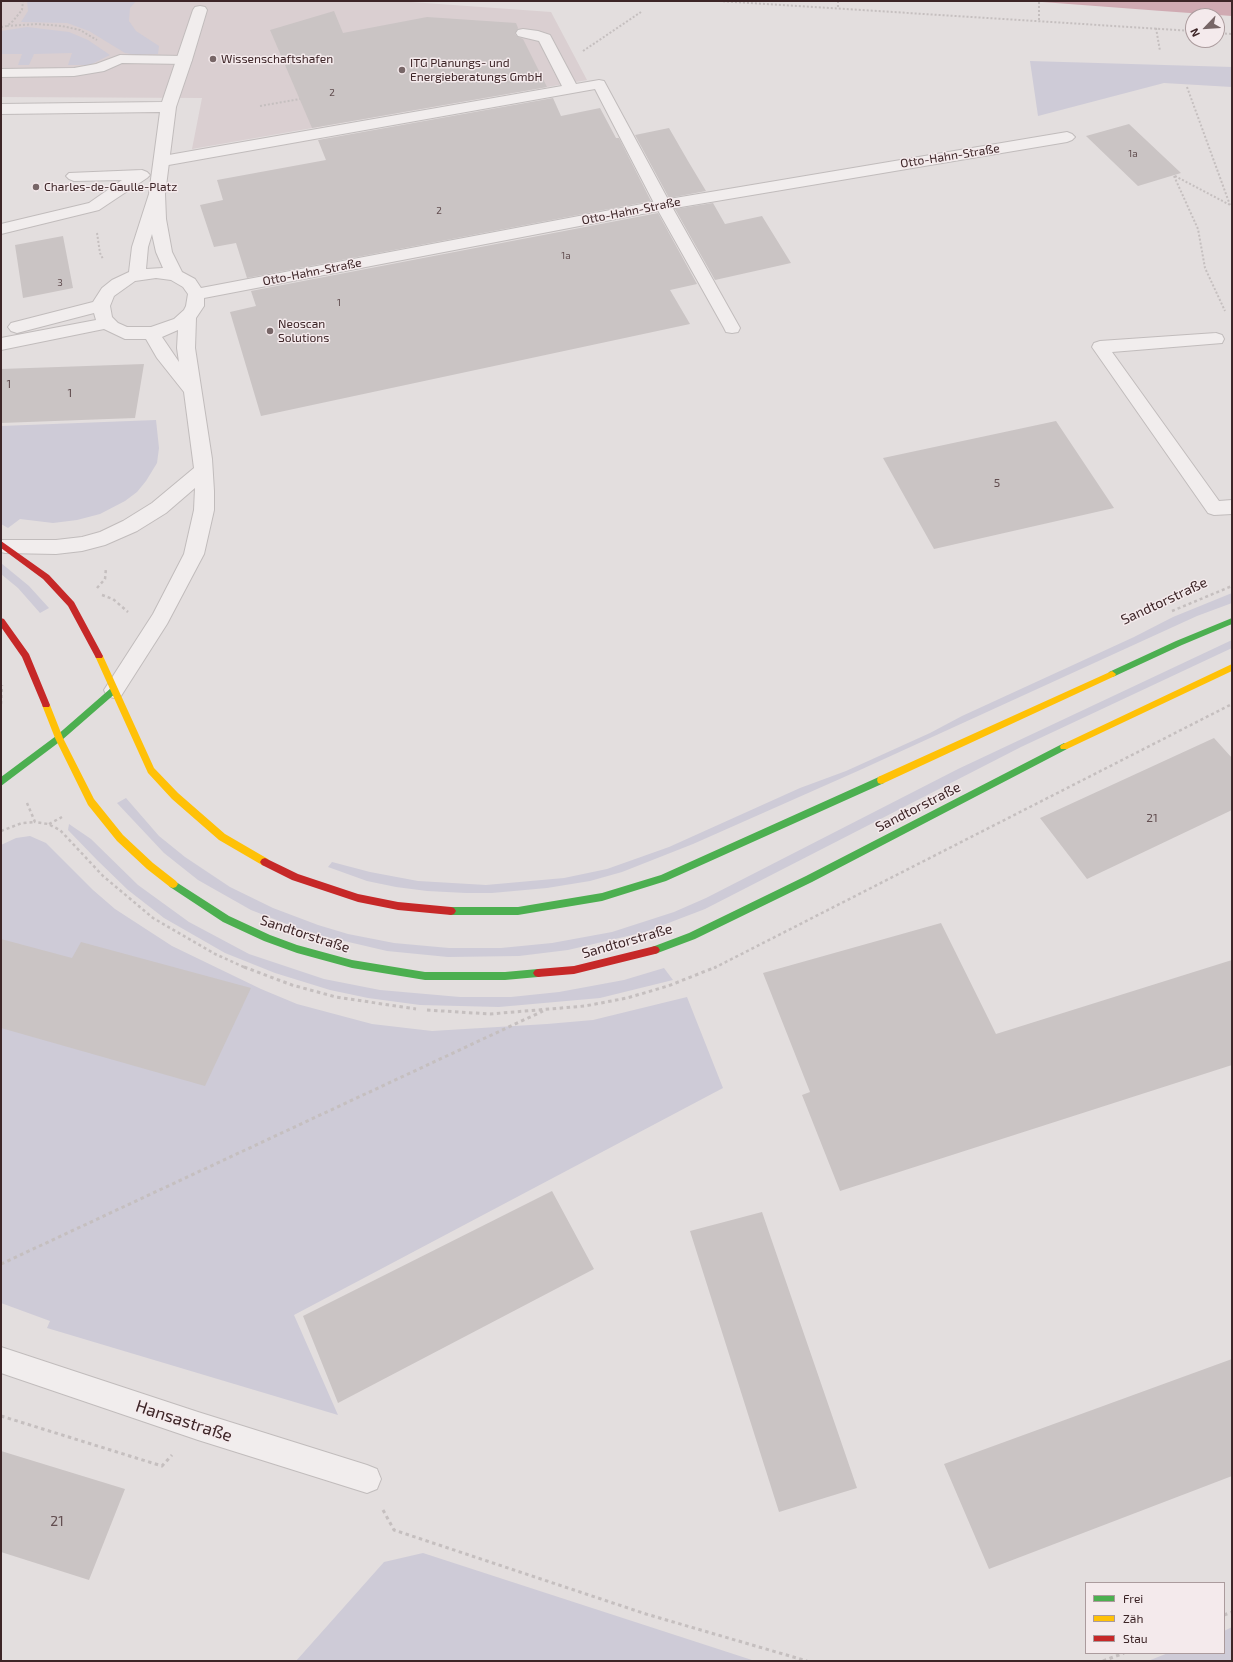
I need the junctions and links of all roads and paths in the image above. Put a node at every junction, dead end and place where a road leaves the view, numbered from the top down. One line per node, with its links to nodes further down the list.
1 (23, 1): 9 (path)
2 (719, 1): 5 (path)
3 (838, 1): 5 (path)
4 (1039, 2): 8 (path)
5 (838, 8): 8 (path)
6 (200, 10): 16 (street)
7 (641, 12): 17 (path)
8 (1039, 20): 11 (path)
9 (7, 26): 10 (path); 15 (path)
10 (1, 27)
11 (1156, 28): 12 (path); 14 (path)
12 (1185, 30)
13 (523, 33): 17 (lane)
14 (1160, 51)
15 (120, 59): 16 (lane); 18 (lane)
16 (185, 60): 23 (street)
17 (560, 67): 20 (lane)
18 (1, 73)
19 (1187, 87): 31 (path)
20 (571, 88): 26 (lane); 30 (lane)
21 (300, 99): 22 (path)
22 (260, 106)
23 (168, 107): 24 (street); 26 (street)
24 (1, 109)
25 (1067, 137): 30 (street, Otto-Hahn-Straße)
26 (161, 168): 28 (lane); 29 (street)
27 (74, 176): 28 (lane)
28 (138, 176): 32 (lane)
29 (157, 194): 35 (street); 36 (street)
30 (663, 205): 37 (street, Otto-Hahn-Straße); 42 (lane)
31 (1231, 205): 39 (path)
32 (94, 207): 33 (lane); 34 (path)
33 (1, 229)
34 (104, 260)
35 (137, 275): 36 (street); 38 (street)
36 (175, 275): 37 (street)
37 (196, 294): 40 (street)
38 (101, 306): 41 (street); 43 (street)
39 (1225, 312)
40 (187, 317): 44 (street); 47 (street)
41 (107, 323): 44 (street); 46 (street)
42 (732, 328)
43 (1, 331)
44 (151, 333): 47 (street)
45 (1216, 339): 49 (lane)
46 (1, 344)
47 (192, 390): 48 (street)
48 (204, 470): 50 (street); 61 (street)
49 (1232, 507)
50 (3, 545): 61 (main road)
51 (107, 564): 53 (path)
52 (1232, 586): 55 (path, Sandtorstraße)
53 (92, 592)
54 (100, 595): 56 (path)
55 (1171, 612)
56 (131, 614)
57 (1, 621): 63 (main road, Sandtorstraße)
58 (1232, 621): 61 (main road)
59 (1232, 667): 63 (main road, Sandtorstraße)
60 (1, 679): 62 (path)
61 (114, 690): 63 (main road)
62 (1, 704)
63 (59, 738): 64 (main road)
64 (1, 782)
65 (32, 816): 66 (path)
66 (35, 822): 67 (path); 68 (path)
67 (48, 824)
68 (1, 831)
69 (545, 1010): 70 (path)
70 (1, 1264)
71 (1, 1360): 73 (street, Hansastraße)
72 (1, 1416): 73 (path)
73 (198, 1426): 74 (street, Hansastraße)
74 (367, 1479): 76 (path)
75 (1121, 1654): 77 (path)
76 (807, 1661)
77 (1103, 1661)

